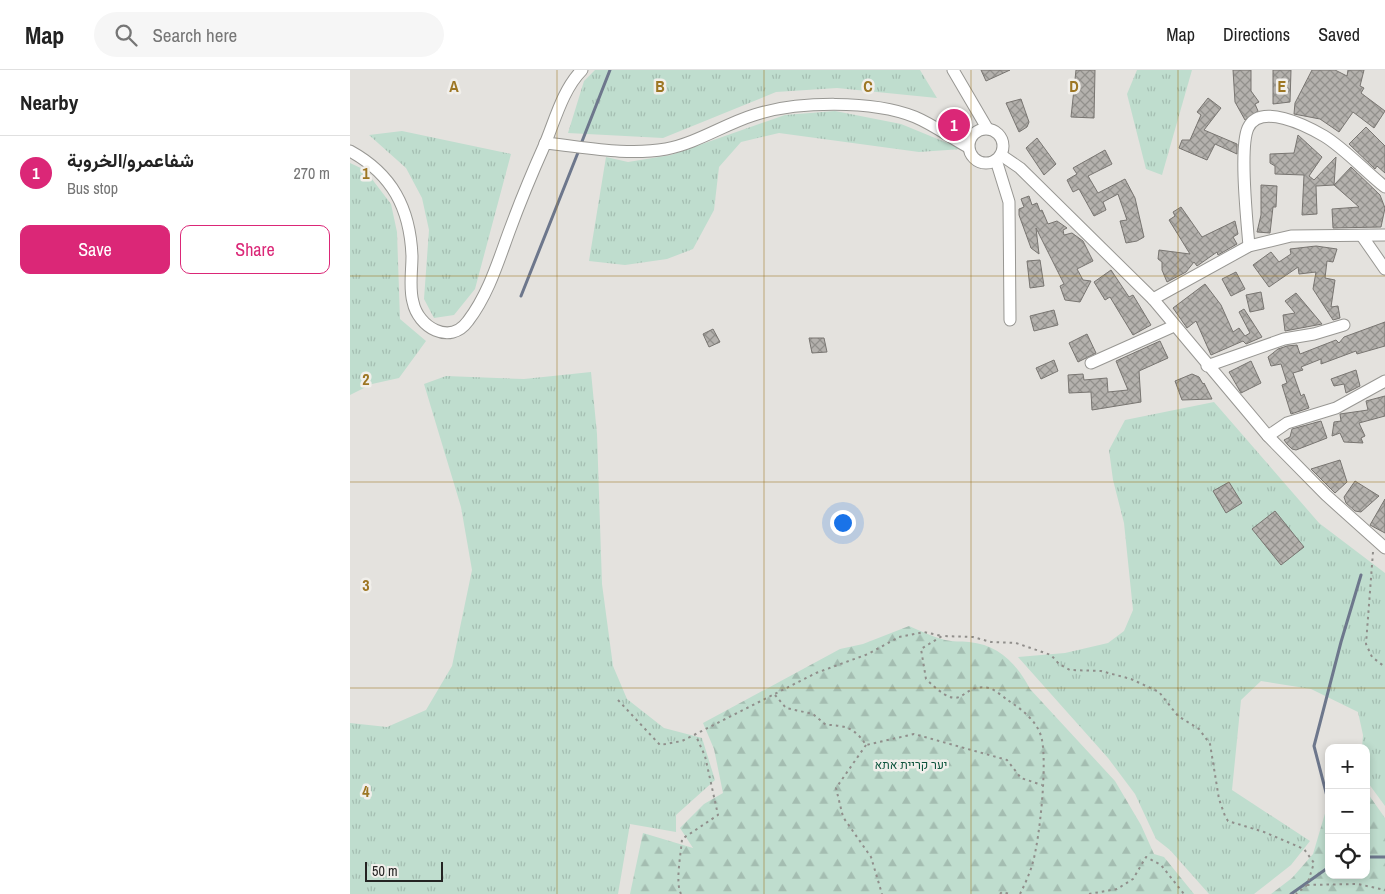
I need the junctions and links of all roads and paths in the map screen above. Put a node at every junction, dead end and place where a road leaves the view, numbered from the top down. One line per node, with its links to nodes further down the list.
1 (582, 70): 4 (street)
2 (953, 70): 3 (street)
3 (987, 128): 5 (street); 7 (street)
4 (545, 143): 5 (street); 6 (street)
5 (968, 147): 7 (street)
6 (351, 154)
7 (999, 157): 13 (street); 14 (street)
8 (1385, 187): 11 (street)
9 (1362, 236): 10 (street); 11 (street); 12 (street)
10 (1385, 236)
11 (1249, 246): 13 (street)
12 (1385, 269)
13 (1153, 300): 16 (street)
14 (1010, 320)
15 (1344, 325): 18 (street)
16 (1174, 326): 17 (street); 18 (street)
17 (1091, 363)
18 (1207, 366): 20 (street)
19 (1385, 381): 20 (street)
20 (1268, 436): 21 (street)
21 (1374, 539): 22 (street); 24 (path)
22 (1385, 548)
23 (942, 636): 25 (path); 29 (path); 30 (path)
24 (1385, 667)
25 (775, 695): 27 (path); 28 (path)
26 (618, 700): 27 (path)
27 (695, 734): 32 (path)
28 (866, 745): 29 (path); 33 (path)
29 (1042, 785): 36 (path)
30 (1307, 885): 31 (path); 39 (path)
31 (1385, 890)
32 (681, 894)
33 (882, 894)
34 (1000, 894): 35 (path)
35 (1010, 894)
36 (1020, 894)
37 (1089, 894): 38 (path)
38 (1184, 894)
39 (1296, 894)

